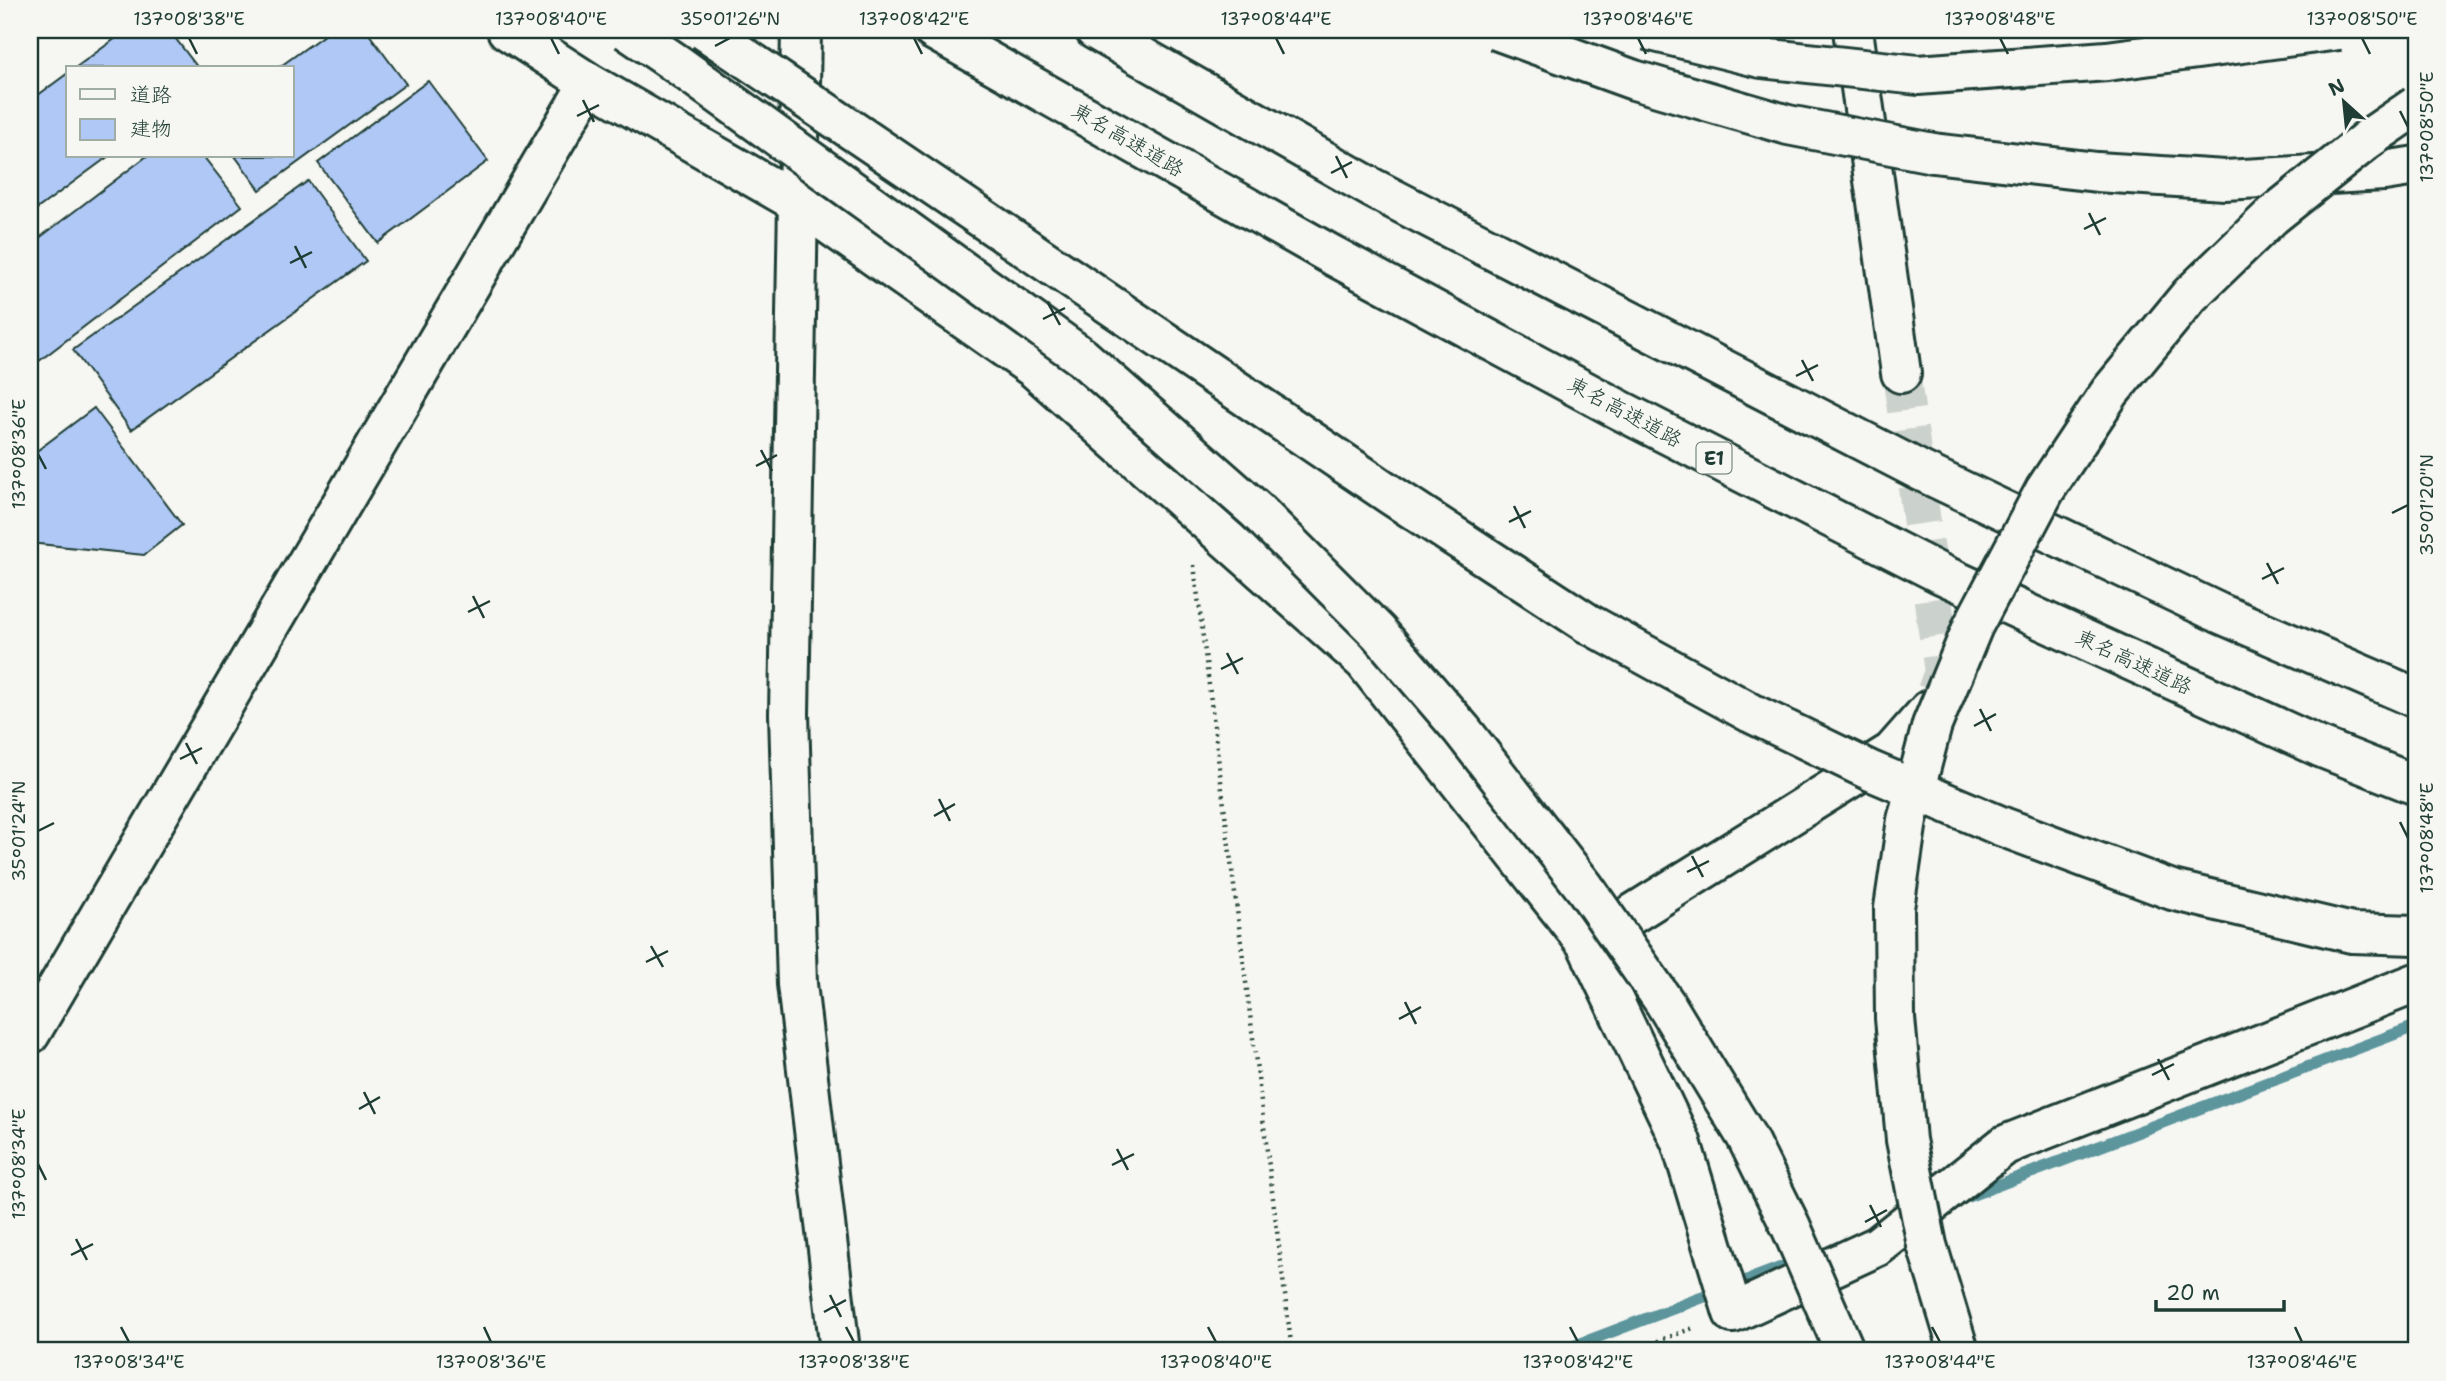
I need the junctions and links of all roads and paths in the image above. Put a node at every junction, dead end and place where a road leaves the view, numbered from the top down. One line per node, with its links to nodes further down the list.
1 (507, 30): 11 (main road)
2 (627, 30): 28 (main road, bridge)
3 (704, 30): 20 (main road, bridge)
4 (801, 30): 14 (main road)
5 (933, 30): 19 (main road, 東名高速道路 / E1)
6 (1095, 30): 17 (main road)
7 (1496, 30): 13 (main road, bridge)
8 (1647, 30): 10 (main road, bridge)
9 (1853, 30): 15 (main road)
10 (2339, 30)
11 (589, 83): 14 (main road); 23 (main road)
12 (2416, 106): 29 (main road, bridge)
13 (2416, 166)
14 (800, 204): 16 (main road); 25 (main road)
15 (1901, 373)
16 (1186, 501): 21 (main road); 26 (path)
17 (2416, 698)
18 (1929, 710): 21 (main road)
19 (2416, 785)
20 (2416, 935)
21 (1586, 943): 24 (main road)
22 (2416, 983): 24 (main road)
23 (30, 1034)
24 (1733, 1313): 27 (path)
25 (840, 1351)
26 (1292, 1351)
27 (1631, 1351)
28 (1845, 1351)
29 (1959, 1351)

